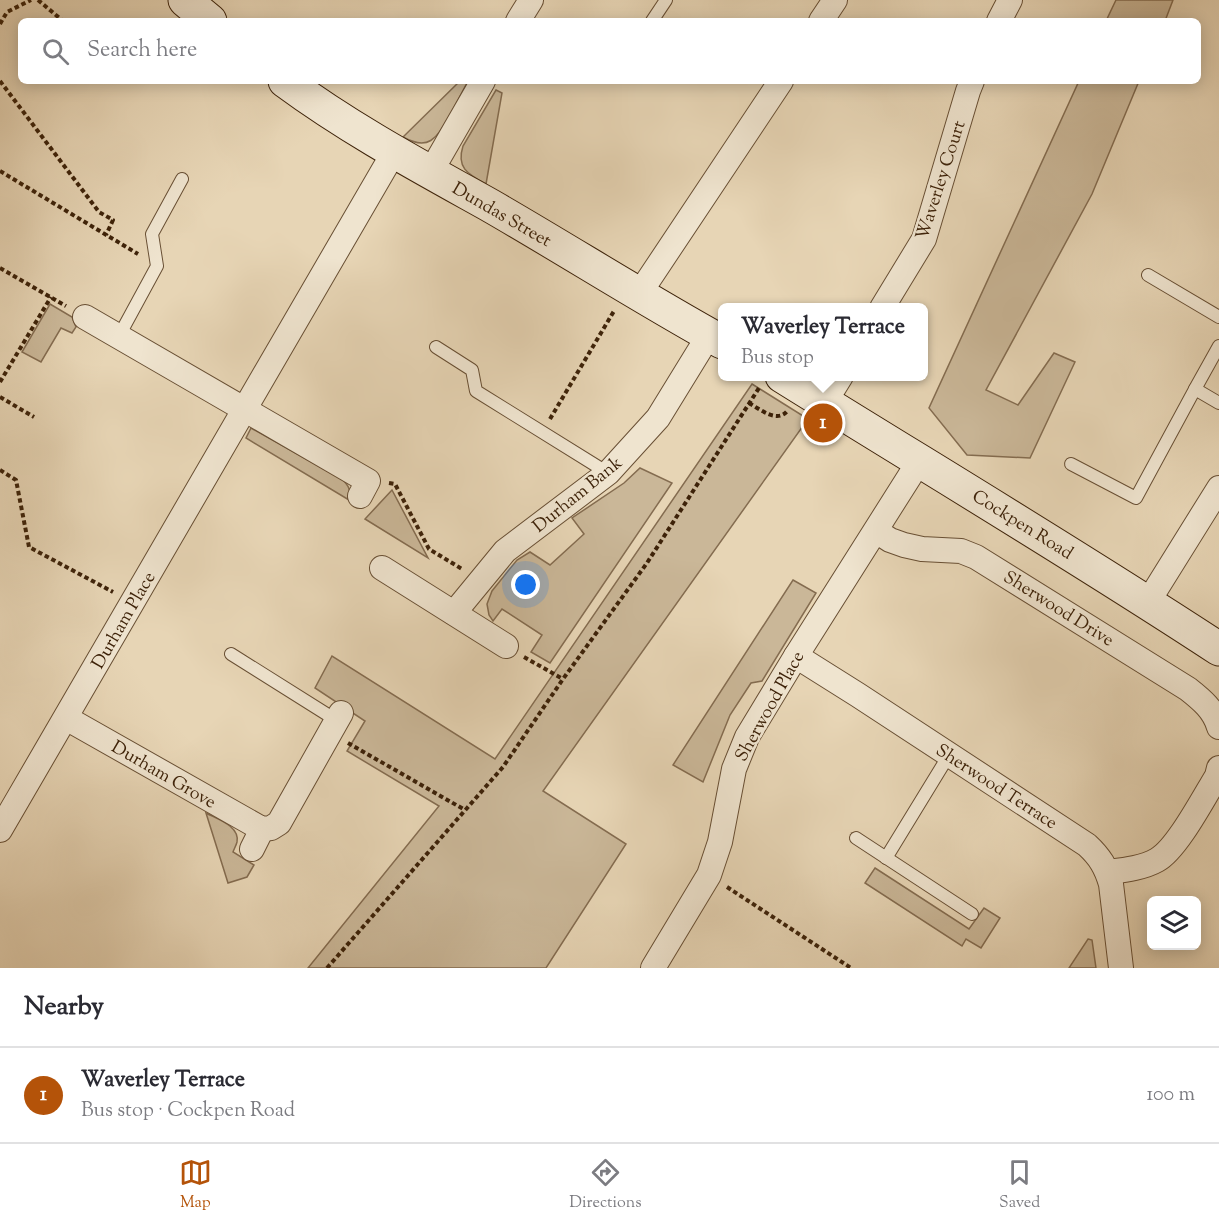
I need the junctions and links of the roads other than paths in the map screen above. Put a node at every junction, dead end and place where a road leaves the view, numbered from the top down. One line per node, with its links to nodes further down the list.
1 (185, 0): 5 (main road)
2 (531, 0): 6 (street)
3 (666, 0): 7 (lane)
4 (1010, 0): 8 (street)
5 (206, 18)
6 (520, 18)
7 (654, 18)
8 (1001, 18)
9 (289, 84): 13 (main road, Dundas Street)
10 (481, 84): 14 (street)
11 (779, 84): 17 (street)
12 (971, 84): 18 (street, Waverley Court)
13 (394, 152): 14 (main road, Dundas Street); 29 (street, Durham Place)
14 (430, 173): 17 (main road, Dundas Street)
15 (182, 179): 21 (lane)
16 (1148, 275): 20 (lane)
17 (634, 291): 22 (main road, Dundas Street)
18 (885, 303)
19 (85, 317): 21 (street)
20 (1219, 317)
21 (119, 336): 29 (street)
22 (716, 339): 32 (street, Durham Bank)
23 (1219, 346): 27 (lane)
24 (436, 347): 32 (lane)
25 (779, 381): 26 (main road)
26 (833, 389): 30 (main road, Cockpen Road)
27 (1195, 389): 28 (lane); 31 (lane)
28 (1219, 403)
29 (245, 409): 33 (street); 43 (street, Durham Place)
30 (920, 460): 35 (street, Sherwood Place); 37 (main road, Cockpen Road)
31 (1071, 464)
32 (608, 473): 38 (street, Durham Bank)
33 (364, 488)
34 (1219, 488): 37 (street)
35 (876, 531): 42 (street, Sherwood Place); 45 (street, Sherwood Drive)
36 (382, 568): 38 (street)
37 (1148, 602): 40 (main road, Cockpen Road)
38 (453, 613): 39 (street)
39 (506, 646)
40 (1219, 649)
41 (231, 654): 44 (lane)
42 (796, 656): 46 (street, Sherwood Terrace); 53 (street, Sherwood Place)
43 (66, 718): 44 (street, Durham Grove); 48 (street, Durham Place)
44 (335, 722)
45 (1219, 727)
46 (949, 755): 50 (lane); 51 (street, Sherwood Terrace)
47 (1219, 768): 51 (street)
48 (0, 830)
49 (856, 838): 50 (lane)
50 (886, 858): 52 (lane)
51 (1107, 872): 54 (street, Sherwood Terrace)
52 (972, 914)
53 (653, 968)
54 (1122, 968)

